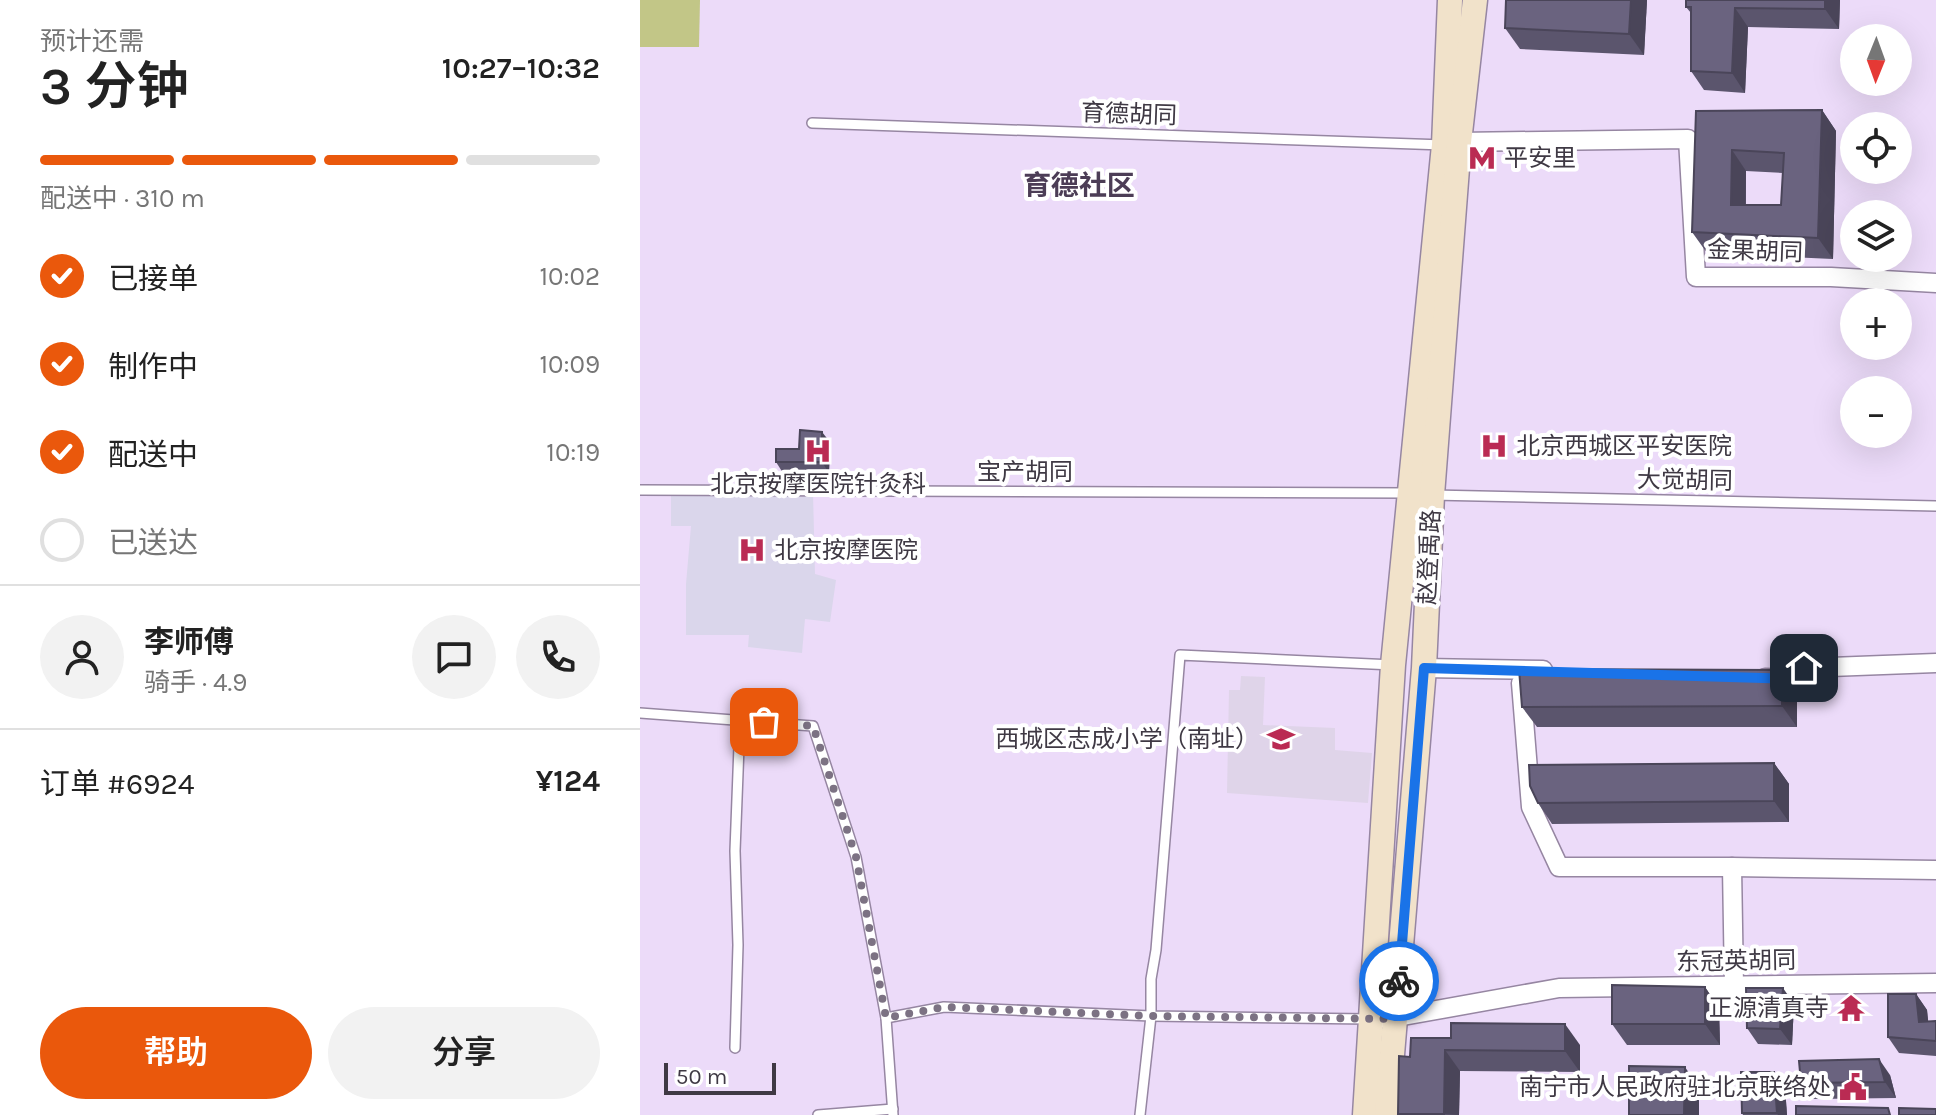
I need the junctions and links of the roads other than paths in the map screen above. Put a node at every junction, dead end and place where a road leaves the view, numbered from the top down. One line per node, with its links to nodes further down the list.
1 (1450, 0): 4 (main road, 赵登禹路)
2 (1475, 0): 4 (main road, 赵登禹路)
3 (812, 123): 4 (lane, 育德胡同)
4 (1452, 144): 5 (street, 金果胡同); 7 (main road, 赵登禹路)
5 (1936, 283)
6 (640, 490): 7 (lane, 宝产胡同)
7 (1421, 494): 8 (lane, 大觉胡同); 10 (main road, 赵登禹路); 11 (main road, 赵登禹路)
8 (1936, 506)
9 (1936, 663): 14 (street)
10 (1393, 665): 21 (lane); 23 (main road, 赵登禹路)
11 (1424, 668): 12 (street); 23 (main road, 赵登禹路)
12 (1520, 670): 13 (street); 17 (street)
13 (1566, 671)
14 (1750, 677)
15 (640, 713): 16 (lane)
16 (740, 720): 22 (lane); 24 (lane)
17 (1732, 867): 18 (street); 20 (street)
18 (1936, 870)
19 (1936, 983): 20 (street, 东冠英胡同)
20 (1734, 986): 23 (street, 东冠英胡同)
21 (1151, 1016): 22 (lane); 23 (lane); 27 (lane)
22 (886, 1018): 25 (lane)
23 (1384, 1019): 28 (main road, 赵登禹路); 29 (main road, 赵登禹路)
24 (735, 1048)
25 (893, 1112): 26 (lane)
26 (818, 1115)
27 (1140, 1115)
28 (1365, 1115)
29 (1387, 1115)

